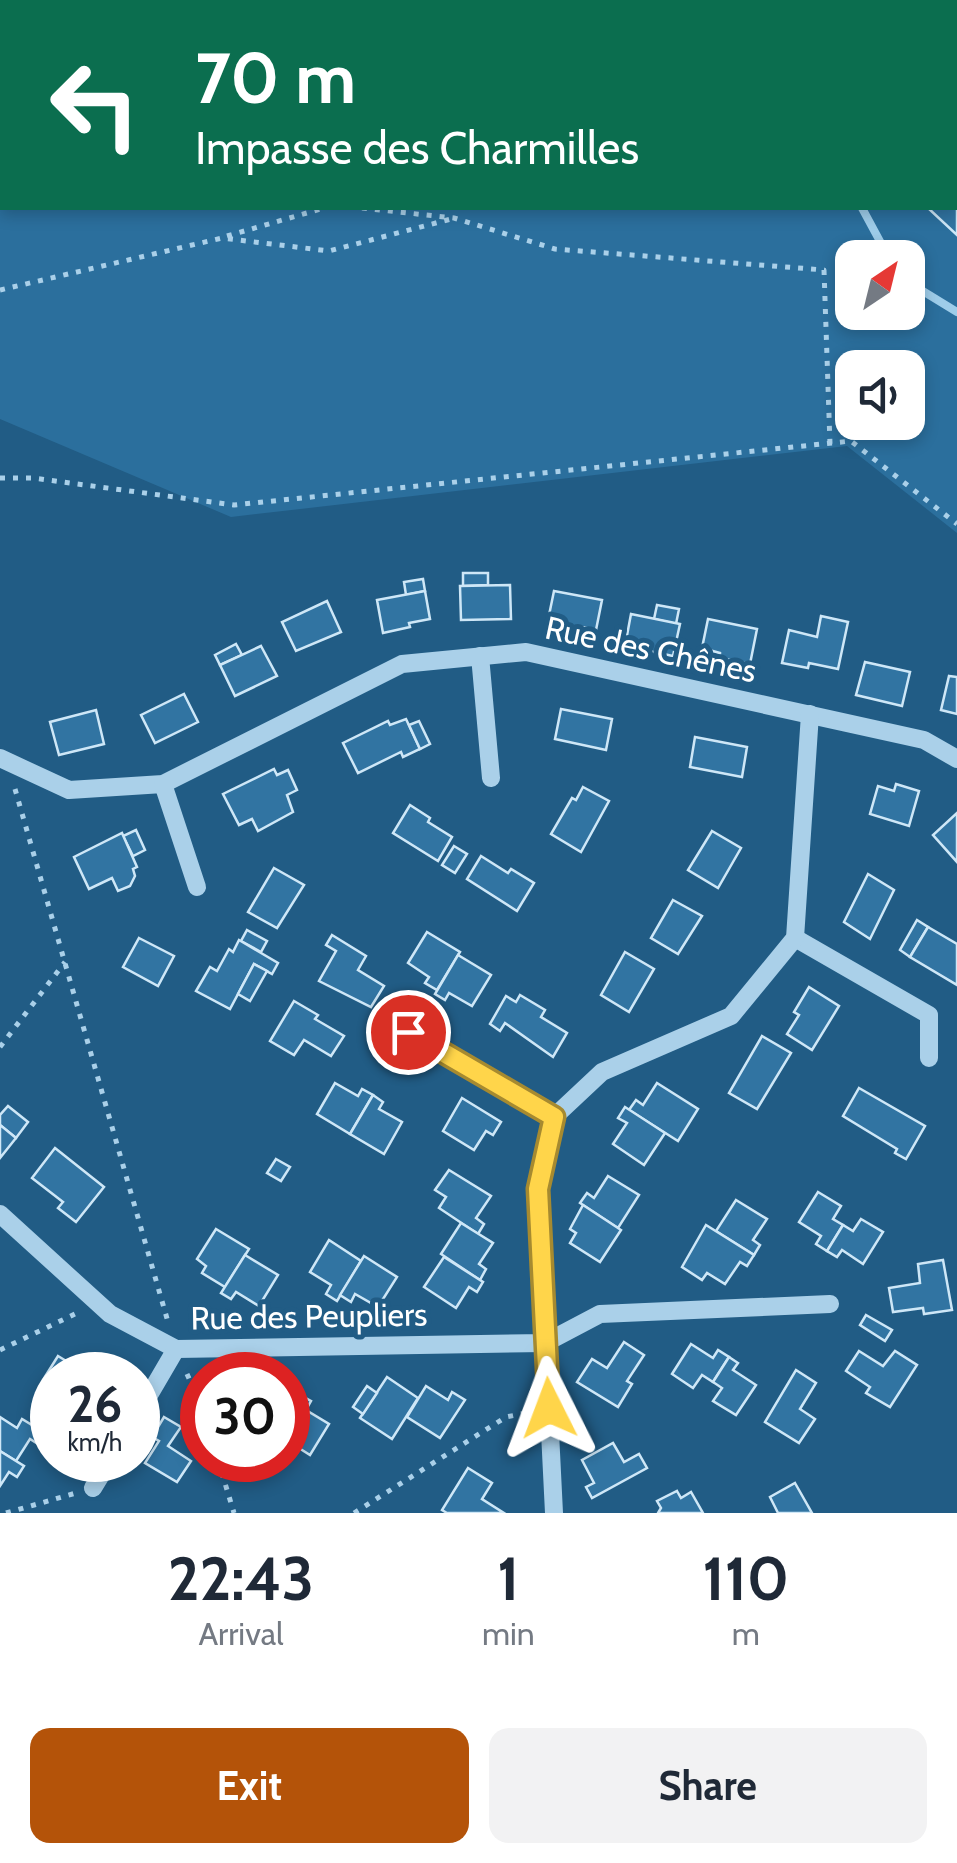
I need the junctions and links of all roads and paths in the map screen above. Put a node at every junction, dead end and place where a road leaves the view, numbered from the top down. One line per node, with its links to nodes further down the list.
1 (317, 210): 4 (path)
2 (380, 210): 3 (path)
3 (454, 218): 4 (path); 6 (path)
4 (222, 238): 5 (path)
5 (0, 290)
6 (830, 444): 7 (path); 8 (path)
7 (0, 478)
8 (957, 524)
9 (480, 656): 10 (street, Rue des Chênes); 13 (street); 14 (street, Rue des Chênes)
10 (810, 714): 11 (street, Rue des Chênes); 16 (street)
11 (957, 758)
12 (3, 759): 14 (street, Rue des Chênes); 17 (path)
13 (491, 778)
14 (164, 784): 15 (street)
15 (197, 887)
16 (795, 938): 20 (street); 21 (street)
17 (65, 962): 19 (path); 26 (path)
18 (408, 1032): 21 (street)
19 (0, 1046)
20 (929, 1058)
21 (554, 1117): 25 (street)
22 (0, 1214): 23 (street, Rue des Peupliers)
23 (98, 1304): 26 (street, Rue des Peupliers); 27 (path)
24 (830, 1304): 25 (street)
25 (546, 1343): 26 (street, Rue des Peupliers); 30 (street)
26 (176, 1348): 28 (path); 29 (street)
27 (0, 1350)
28 (180, 1357)
29 (160, 1376)
30 (549, 1408): 36 (path); 37 (street)
31 (97, 1482): 33 (street)
32 (225, 1482): 35 (path)
33 (94, 1488): 34 (path)
34 (6, 1513)
35 (234, 1513)
36 (354, 1513)
37 (554, 1513)

